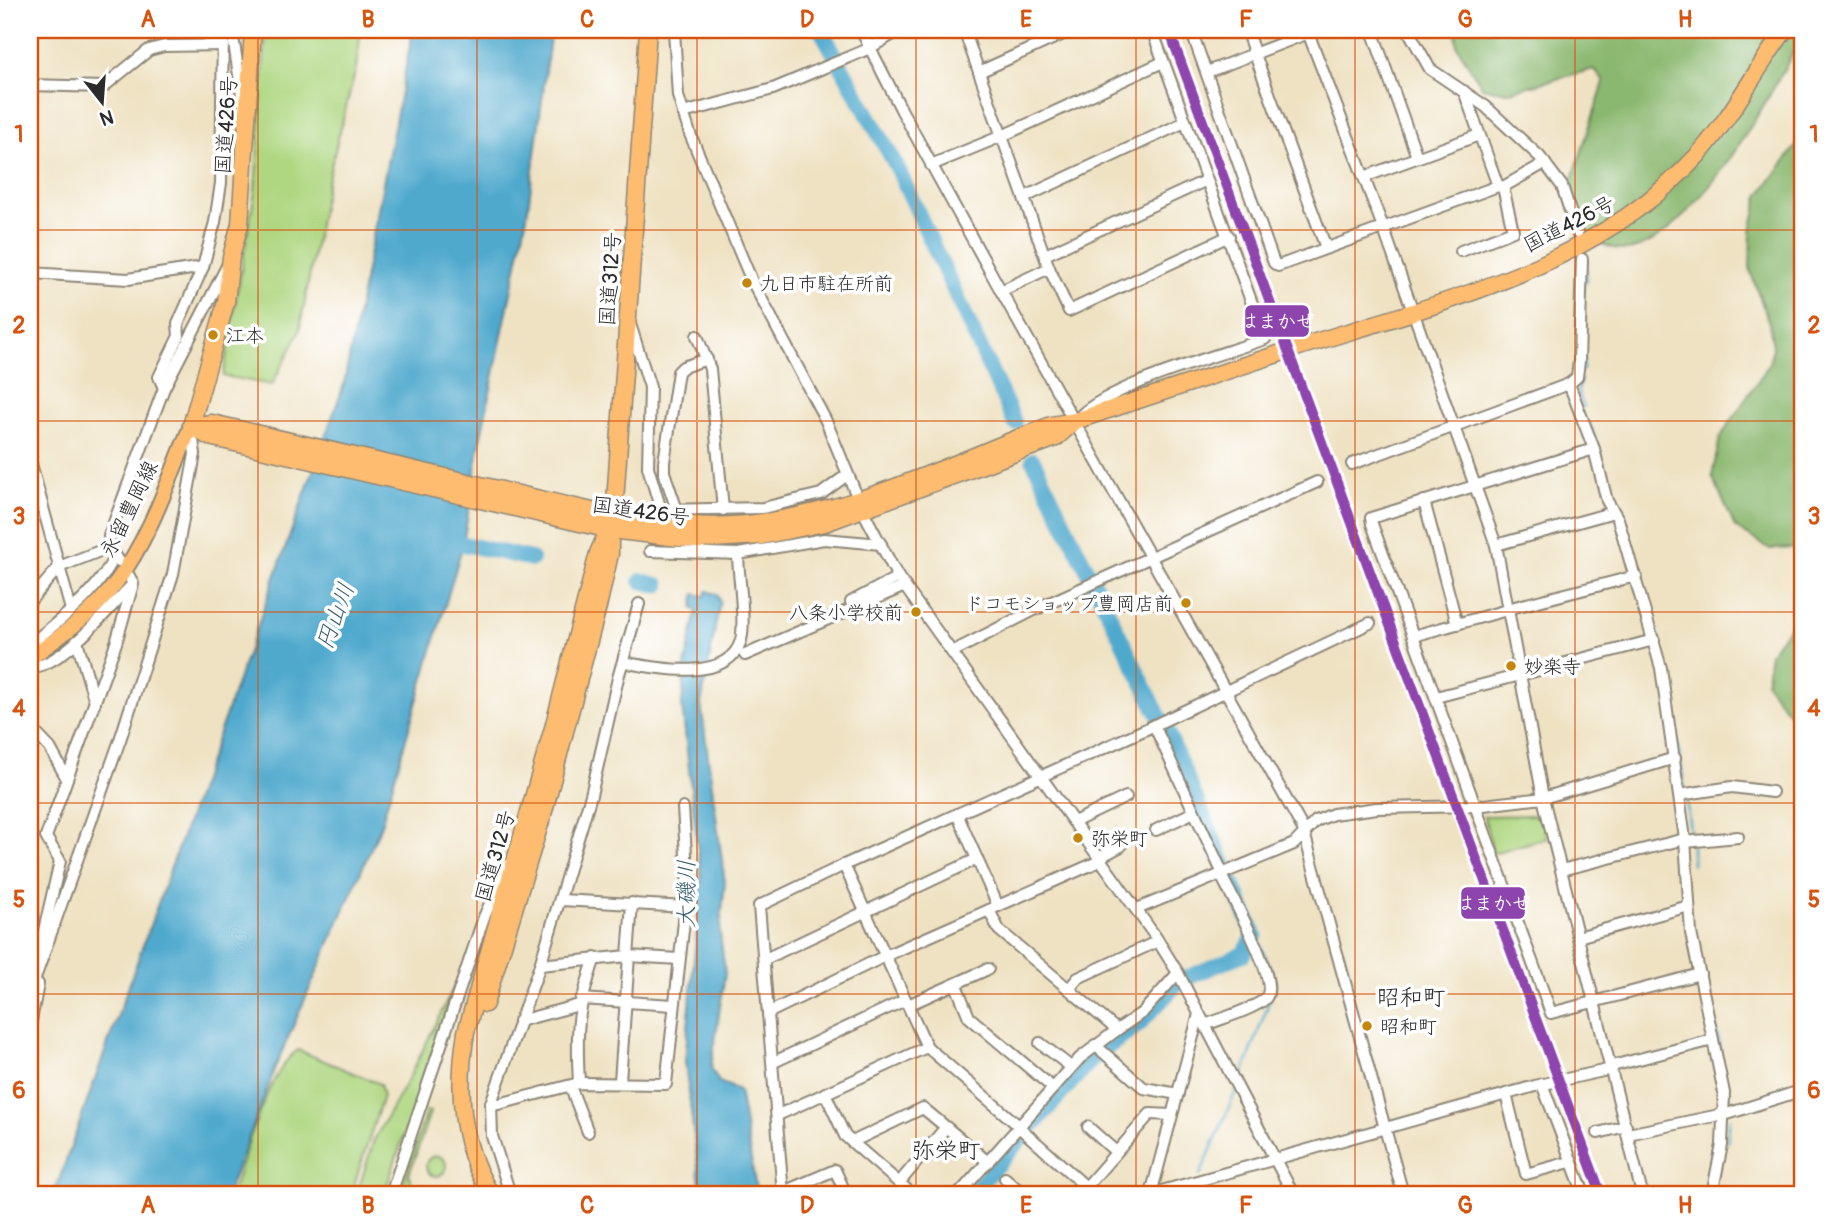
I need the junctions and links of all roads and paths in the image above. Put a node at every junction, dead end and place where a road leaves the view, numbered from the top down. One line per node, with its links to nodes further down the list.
1 (223, 30): 18 (street)
2 (232, 30): 26 (street)
3 (253, 30): 26 (highway, 国道426号)
4 (648, 30): 51 (highway, 国道312号)
5 (674, 30): 27 (street)
6 (861, 30): 19 (street)
7 (900, 30): 19 (street)
8 (964, 30): 22 (street)
9 (1072, 30): 17 (street)
10 (1152, 30): 21 (street)
11 (1191, 30): 23 (street)
12 (1246, 30): 20 (street)
13 (1372, 30): 31 (street)
14 (1408, 30): 25 (street)
15 (1785, 30): 50 (highway, 国道426号)
16 (1311, 31): 20 (street); 34 (street)
17 (1051, 34): 22 (street)
18 (224, 45): 24 (street); 46 (street)
19 (868, 49): 27 (street); 33 (street)
20 (1255, 52): 23 (street); 41 (street)
21 (1163, 62): 28 (street); 30 (street)
22 (979, 72): 30 (street)
23 (1207, 72): 41 (street)
24 (30, 85)
25 (1464, 91): 29 (street); 32 (street)
26 (248, 113): 44 (highway, 国道426号)
27 (683, 113): 62 (street)
28 (1185, 122): 35 (street); 37 (street)
29 (1479, 135): 31 (street); 36 (street)
30 (1002, 136): 33 (street); 37 (street)
31 (1417, 157): 34 (street)
32 (1545, 163): 36 (street); 39 (street)
33 (931, 165): 49 (street)
34 (1364, 177): 38 (street)
35 (1208, 180): 40 (street); 43 (street)
36 (1501, 187): 38 (street); 42 (street)
37 (1025, 197): 43 (street)
38 (1383, 227): 41 (street); 50 (street)
39 (1577, 233)
40 (1228, 236): 47 (street); 56 (street)
41 (1326, 248)
42 (1461, 251)
43 (1045, 255): 47 (street)
44 (232, 257): 55 (street); 57 (highway, 国道426号)
45 (1581, 259): 54 (street)
46 (203, 267): 48 (street); 55 (street)
47 (1049, 268): 49 (street)
48 (30, 274)
49 (1001, 291): 56 (street)
50 (1412, 312): 56 (highway, 国道426号); 58 (street)
51 (628, 321): 70 (highway, 国道312号); 71 (street)
52 (697, 336): 53 (street)
53 (708, 359): 67 (street); 68 (street)
54 (1569, 384): 58 (street); 59 (street)
55 (164, 388): 74 (street)
56 (1075, 421): 66 (highway, 国道426号); 76 (street)
57 (191, 426): 70 (highway, 国道426号); 92 (main road, 永留豊岡線); 138 (street)
58 (1456, 427): 61 (street); 64 (street)
59 (1594, 449): 64 (street); 69 (street)
60 (30, 460): 77 (street)
61 (1352, 464)
62 (847, 475): 66 (street); 68 (street)
63 (1317, 482): 76 (street)
64 (1477, 485): 65 (street); 73 (street)
65 (1424, 501): 85 (street); 86 (street)
66 (860, 505): 71 (highway, 国道426号); 72 (street)
67 (677, 510): 68 (street); 71 (street)
68 (723, 510)
69 (1614, 512): 73 (street); 78 (street)
70 (612, 523): 71 (highway, 国道426号); 194 (highway, 国道312号)
71 (659, 535): 75 (street)
72 (881, 544): 75 (street); 79 (street)
73 (1496, 545): 82 (street)
74 (115, 554): 77 (street); 83 (street)
75 (738, 554): 93 (street)
76 (1152, 559): 90 (street); 96 (street)
77 (59, 567): 80 (street); 83 (street)
78 (1636, 576): 82 (street); 88 (street)
79 (901, 581): 90 (street); 91 (street)
80 (30, 601)
81 (639, 604): 93 (street)
82 (1507, 609): 85 (street); 95 (street)
83 (71, 610): 89 (street)
84 (1370, 623): 96 (street)
85 (1457, 624): 86 (street)
86 (1413, 636): 97 (street)
87 (77, 640): 94 (street); 98 (street); 98 (street)
88 (1654, 640): 95 (street); 101 (street)
89 (30, 645)
90 (952, 652): 102 (street)
91 (745, 655)
92 (30, 657)
93 (623, 662): 124 (street)
94 (30, 667)
95 (1519, 675): 97 (street); 107 (street)
96 (1226, 691): 99 (street); 114 (street)
97 (1436, 696): 108 (street)
98 (95, 702): 103 (street)
99 (1154, 725): 102 (street); 110 (street)
100 (30, 727): 103 (street)
101 (1675, 758): 105 (street); 107 (street)
102 (1041, 776): 111 (street); 112 (street)
103 (66, 777): 138 (street)
104 (1772, 792): 105 (street)
105 (1679, 795): 116 (street)
106 (1126, 797): 112 (street)
107 (1543, 798): 108 (street); 122 (street)
108 (1475, 806): 114 (street); 148 (street)
109 (683, 808): 127 (street)
110 (1194, 812): 113 (street); 123 (street)
111 (957, 814): 119 (street); 121 (street)
112 (1074, 822): 118 (street)
113 (1156, 830)
114 (1304, 831): 123 (street); 179 (street)
115 (1738, 837): 116 (street)
116 (1685, 841): 122 (street); 126 (street)
117 (1121, 846): 118 (street)
118 (1101, 858): 128 (street); 129 (street)
119 (977, 859): 128 (street); 130 (street)
120 (507, 865): 193 (street)
121 (844, 865): 130 (street); 137 (street)
122 (1561, 870): 131 (street)
123 (1222, 874): 129 (street); 154 (street)
124 (561, 900): 125 (street); 139 (street)
125 (632, 903): 127 (street); 133 (street)
126 (1689, 906): 131 (street); 142 (street)
127 (686, 907): 136 (street)
128 (994, 908): 134 (street); 144 (street)
129 (1138, 909): 132 (street)
130 (865, 912): 134 (street); 137 (street)
131 (1578, 937): 148 (street)
132 (1158, 941): 141 (street); 144 (street)
133 (628, 956): 135 (street); 136 (street); 147 (street)
134 (885, 956): 149 (street); 151 (street)
135 (595, 958): 139 (street); 146 (street)
136 (679, 959): 150 (street)
137 (765, 959): 151 (street)
138 (41, 964): 145 (street); 155 (street)
139 (540, 965): 153 (street)
140 (988, 969): 143 (street)
141 (1178, 973): 152 (street); 156 (street)
142 (1700, 974): 148 (street); 157 (street)
143 (956, 985): 149 (street); 167 (street)
144 (1069, 989): 156 (street)
145 (30, 992)
146 (580, 1002): 147 (street); 153 (street); 165 (street)
147 (626, 1002): 150 (street); 164 (street)
148 (1594, 1002): 163 (street)
149 (907, 1003): 159 (street); 161 (street)
150 (673, 1005): 164 (street)
151 (770, 1012): 161 (street)
152 (1199, 1014): 154 (street); 170 (street)
153 (519, 1021): 172 (street)
154 (1205, 1025): 185 (street)
155 (30, 1026)
156 (1117, 1030): 160 (street)
157 (1713, 1040): 163 (street); 175 (street)
158 (1041, 1044): 162 (street)
159 (927, 1047): 169 (street); 178 (street)
160 (1099, 1049): 162 (street); 170 (street)
161 (774, 1062): 173 (street)
162 (1071, 1067): 167 (street)
163 (1612, 1068): 166 (street); 180 (street)
164 (620, 1081): 165 (street)
165 (575, 1084): 172 (street); 181 (street)
166 (1542, 1084): 171 (street); 187 (street)
167 (1053, 1088): 178 (street)
168 (1803, 1090): 175 (street)
169 (825, 1093): 173 (street); 183 (street)
170 (1178, 1094): 174 (street)
171 (1506, 1094): 179 (street); 187 (street)
172 (491, 1103): 195 (street)
173 (778, 1115): 192 (street)
174 (1172, 1115): 184 (street); 200 (street)
175 (1724, 1115): 180 (street); 205 (street)
176 (946, 1127): 183 (street); 186 (street); 189 (street)
177 (1088, 1127): 184 (street)
178 (1022, 1130): 186 (street); 191 (street)
179 (1386, 1130): 185 (street); 202 (street)
180 (1627, 1130): 182 (street); 204 (street)
181 (587, 1132)
182 (1598, 1133)
183 (852, 1142): 189 (street)
184 (1116, 1152): 191 (street)
185 (1276, 1161): 190 (street); 201 (street)
186 (988, 1162): 198 (street)
187 (1570, 1162): 203 (street)
188 (1005, 1178): 199 (street)
189 (899, 1183): 197 (street)
190 (1191, 1189): 200 (street)
191 (1085, 1191)
192 (783, 1193): 196 (street)
193 (391, 1194)
194 (493, 1194)
195 (510, 1194)
196 (846, 1194)
197 (912, 1194)
198 (960, 1194)
199 (1023, 1194)
200 (1151, 1194)
201 (1293, 1194)
202 (1403, 1194)
203 (1584, 1194)
204 (1642, 1194)
205 (1712, 1194)

